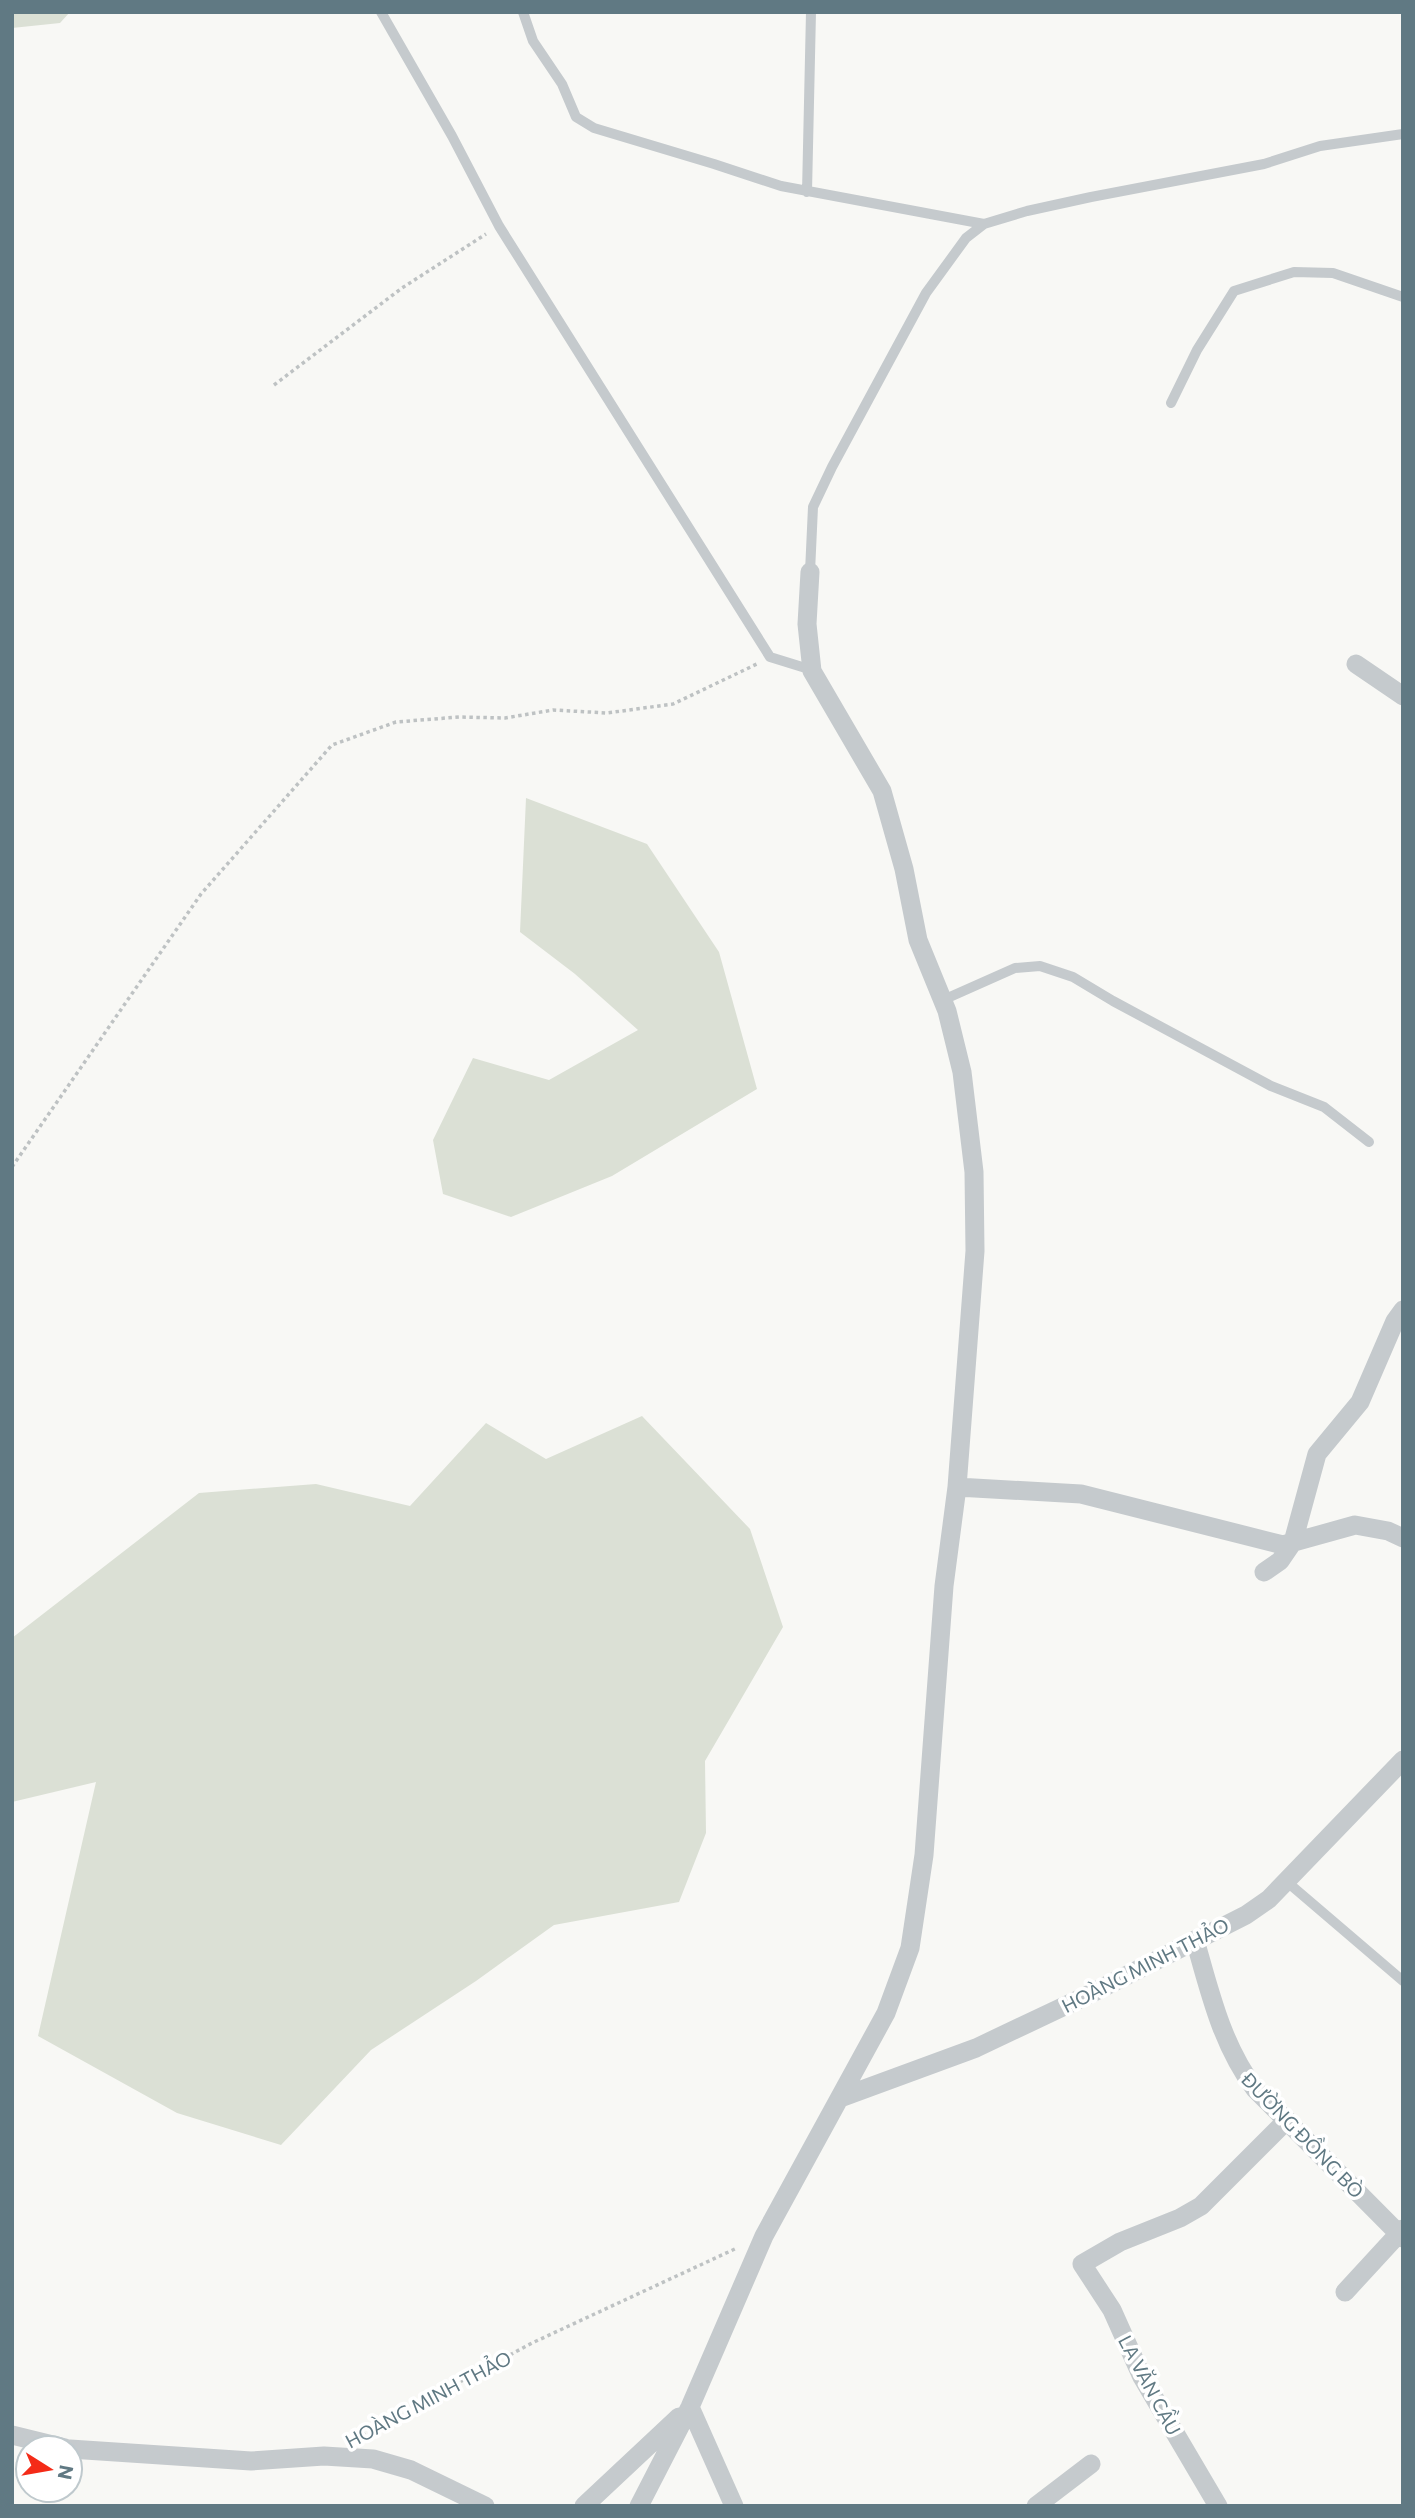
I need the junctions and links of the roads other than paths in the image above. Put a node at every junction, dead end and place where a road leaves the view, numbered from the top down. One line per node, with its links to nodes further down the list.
1 (381, 12): 11 (lane)
2 (523, 12): 5 (lane)
3 (811, 12): 5 (lane)
4 (1403, 134): 6 (lane)
5 (807, 192): 6 (lane)
6 (984, 224): 9 (lane)
7 (1403, 297): 8 (lane)
8 (1171, 403)
9 (810, 572): 11 (street)
10 (1356, 664): 12 (street)
11 (813, 671): 13 (street)
12 (1403, 696)
13 (943, 1000): 14 (lane); 16 (street)
14 (1369, 1142)
15 (1403, 1310): 18 (street)
16 (957, 1487): 18 (street); 24 (street)
17 (1403, 1538): 18 (street)
18 (1293, 1542): 19 (street)
19 (1264, 1572)
20 (1403, 1760): 21 (street, HOÀNG MINH THẢO)
21 (1286, 1881): 22 (street, HOÀNG MINH THẢO); 23 (lane)
22 (1195, 1940): 24 (street, HOÀNG MINH THẢO); 25 (street, ĐƯỜNG ĐỒNG BÒ)
23 (1403, 1981)
24 (840, 2098): 28 (street)
25 (1286, 2120): 26 (street, ĐƯỜNG ĐỒNG BÒ); 36 (street, LA VĂN CẦU)
26 (1401, 2233): 27 (street)
27 (1345, 2292)
28 (690, 2407): 32 (street); 33 (street); 34 (street)
29 (84, 2449): 31 (street, HOÀNG MINH THẢO)
30 (1091, 2464): 35 (street)
31 (485, 2506)
32 (584, 2506)
33 (639, 2506)
34 (734, 2506)
35 (1035, 2506)
36 (1218, 2506)

